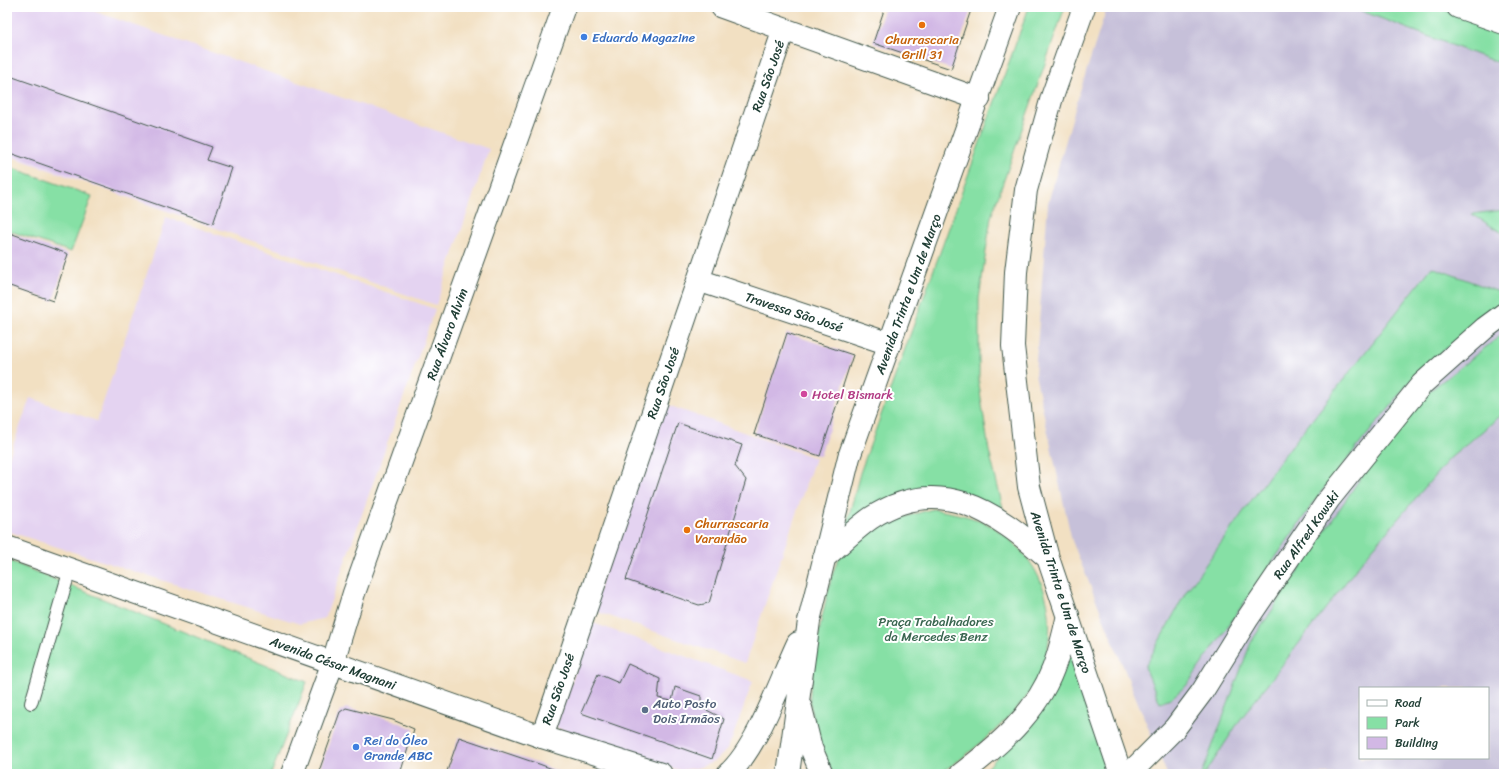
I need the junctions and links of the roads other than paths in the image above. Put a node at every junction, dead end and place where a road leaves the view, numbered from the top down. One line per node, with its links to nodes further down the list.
1 (564, 7): 18 (street, Rua Álvaro Alvim)
2 (722, 7): 7 (street)
3 (1010, 7): 8 (street, Avenida Trinta e Um de Março)
4 (1084, 7): 14 (street, Avenida Trinta e Um de Março)
5 (1458, 7): 6 (street)
6 (1504, 23)
7 (784, 29): 8 (street); 9 (street, Rua São José)
8 (979, 99): 11 (street, Avenida Trinta e Um de Março)
9 (698, 280): 11 (street, Travessa São José); 21 (street, Rua São José)
10 (1504, 314): 29 (street, Rua Alfred Kowski)
11 (890, 344): 13 (street, Avenida Trinta e Um de Março)
12 (7, 547): 15 (street, Avenida César Magnani)
13 (824, 558): 14 (street); 17 (street, Avenida Trinta e Um de Março)
14 (1048, 558): 16 (street, Avenida Trinta e Um de Março)
15 (70, 570): 18 (street, Avenida César Magnani); 20 (lane)
16 (1068, 615): 27 (street); 28 (street, Avenida Trinta e Um de Março)
17 (809, 620): 19 (street, Avenida Trinta e Um de Março); 24 (street)
18 (333, 662): 21 (street, Avenida César Magnani); 22 (street, Rua Álvaro Alvim)
19 (798, 695): 25 (street, Avenida Trinta e Um de Março); 26 (street)
20 (31, 703)
21 (542, 737): 23 (street, Avenida César Magnani)
22 (292, 774)
23 (661, 774)
24 (728, 774)
25 (788, 774)
26 (822, 774)
27 (961, 774)
28 (1121, 774)
29 (1129, 774)

